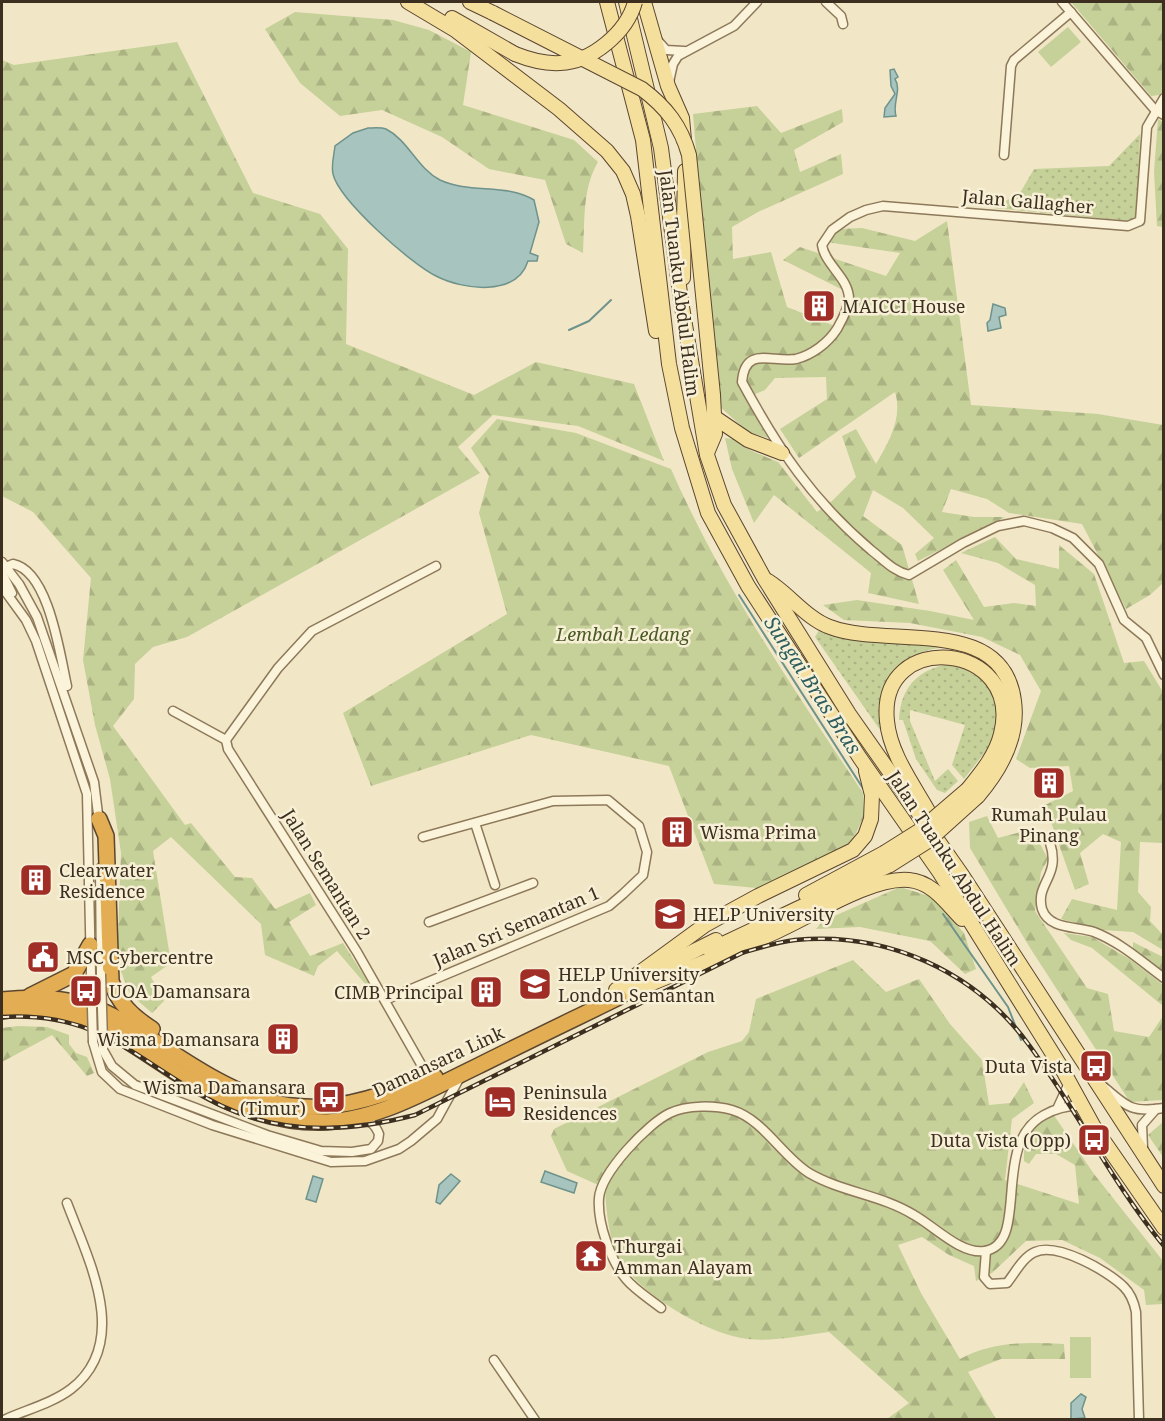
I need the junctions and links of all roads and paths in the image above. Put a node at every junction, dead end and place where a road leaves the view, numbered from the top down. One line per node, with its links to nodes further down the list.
1 (408, 2): 13 (main road)
2 (423, 2): 13 (main road)
3 (470, 2): 22 (main road, bridge)
4 (607, 2): 25 (main road, Jalan Tuanku Abdul Halim)
5 (626, 2): 21 (main road, Jalan Tuanku Abdul Halim)
6 (635, 2): 13 (main road, bridge)
7 (644, 2): 14 (main road)
8 (757, 2): 15 (street)
9 (826, 2): 12 (street)
10 (1062, 2): 11 (street)
11 (1071, 12): 18 (street); 20 (street)
12 (844, 19)
13 (453, 23): 25 (main road)
14 (653, 33): 15 (street); 16 (main road)
15 (684, 51): 16 (street)
16 (668, 86): 21 (main road)
17 (1164, 98): 18 (street)
18 (1155, 110): 19 (street); 23 (street, Jalan Gallagher)
19 (1164, 115)
20 (1004, 155)
21 (681, 301): 24 (main road, Jalan Tuanku Abdul Halim)
22 (714, 417): 23 (main road); 24 (main road)
23 (782, 453): 31 (street)
24 (706, 455): 28 (main road, Jalan Tuanku Abdul Halim)
25 (708, 513): 35 (main road, Jalan Tuanku Abdul Halim)
26 (4, 564): 30 (street); 33 (street); 33 (street)
27 (436, 566): 34 (street)
28 (764, 578): 36 (main road); 41 (main road, Jalan Tuanku Abdul Halim)
29 (2, 586): 30 (street)
30 (26, 620): 46 (street)
31 (1164, 675)
32 (173, 711): 34 (street)
33 (75, 722): 37 (street)
34 (226, 740): 52 (street, Jalan Semantan 2)
35 (860, 759): 45 (main road, Jalan Tuanku Abdul Halim); 49 (main road)
36 (973, 792): 41 (main road); 49 (main road, bridge)
37 (99, 819): 47 (street); 56 (highway)
38 (476, 823): 39 (street, Jalan Sri Semantan 1); 43 (street); 52 (street, Jalan Sri Semantan 1)
39 (423, 837)
40 (1050, 843): 48 (street)
41 (956, 865): 55 (main road, Jalan Tuanku Abdul Halim)
42 (533, 883): 44 (street, Jalan Sri Semantan 1)
43 (495, 885)
44 (429, 922)
45 (977, 934): 49 (main road); 59 (main road, Jalan Tuanku Abdul Halim)
46 (90, 945): 47 (street); 50 (highway)
47 (96, 974): 54 (street, bridge)
48 (1164, 978)
49 (618, 993): 57 (highway, Damansara Link); 58 (highway, Damansara Link)
50 (28, 998): 51 (highway, Damansara Link); 56 (highway, Damansara Link)
51 (2, 1000)
52 (385, 1000): 58 (street, Jalan Semantan 2)
53 (2, 1011): 63 (highway, Damansara Link)
54 (98, 1041): 57 (street); 63 (street)
55 (1090, 1070): 62 (street); 64 (main road, Jalan Tuanku Abdul Halim)
56 (202, 1072): 58 (highway, Damansara Link)
57 (462, 1074): 63 (highway, Damansara Link)
58 (429, 1080)
59 (1069, 1082): 60 (main road, Jalan Tuanku Abdul Halim); 61 (street)
60 (1083, 1106): 61 (street); 66 (main road, Jalan Tuanku Abdul Halim)
61 (1058, 1107): 67 (street)
62 (1160, 1108): 64 (street)
63 (341, 1120)
64 (1160, 1180)
65 (67, 1203): 70 (street)
66 (1164, 1228)
67 (986, 1251): 68 (street); 72 (street)
68 (661, 1308)
69 (494, 1360): 71 (street)
70 (4, 1419)
71 (535, 1419)
72 (1138, 1419)

